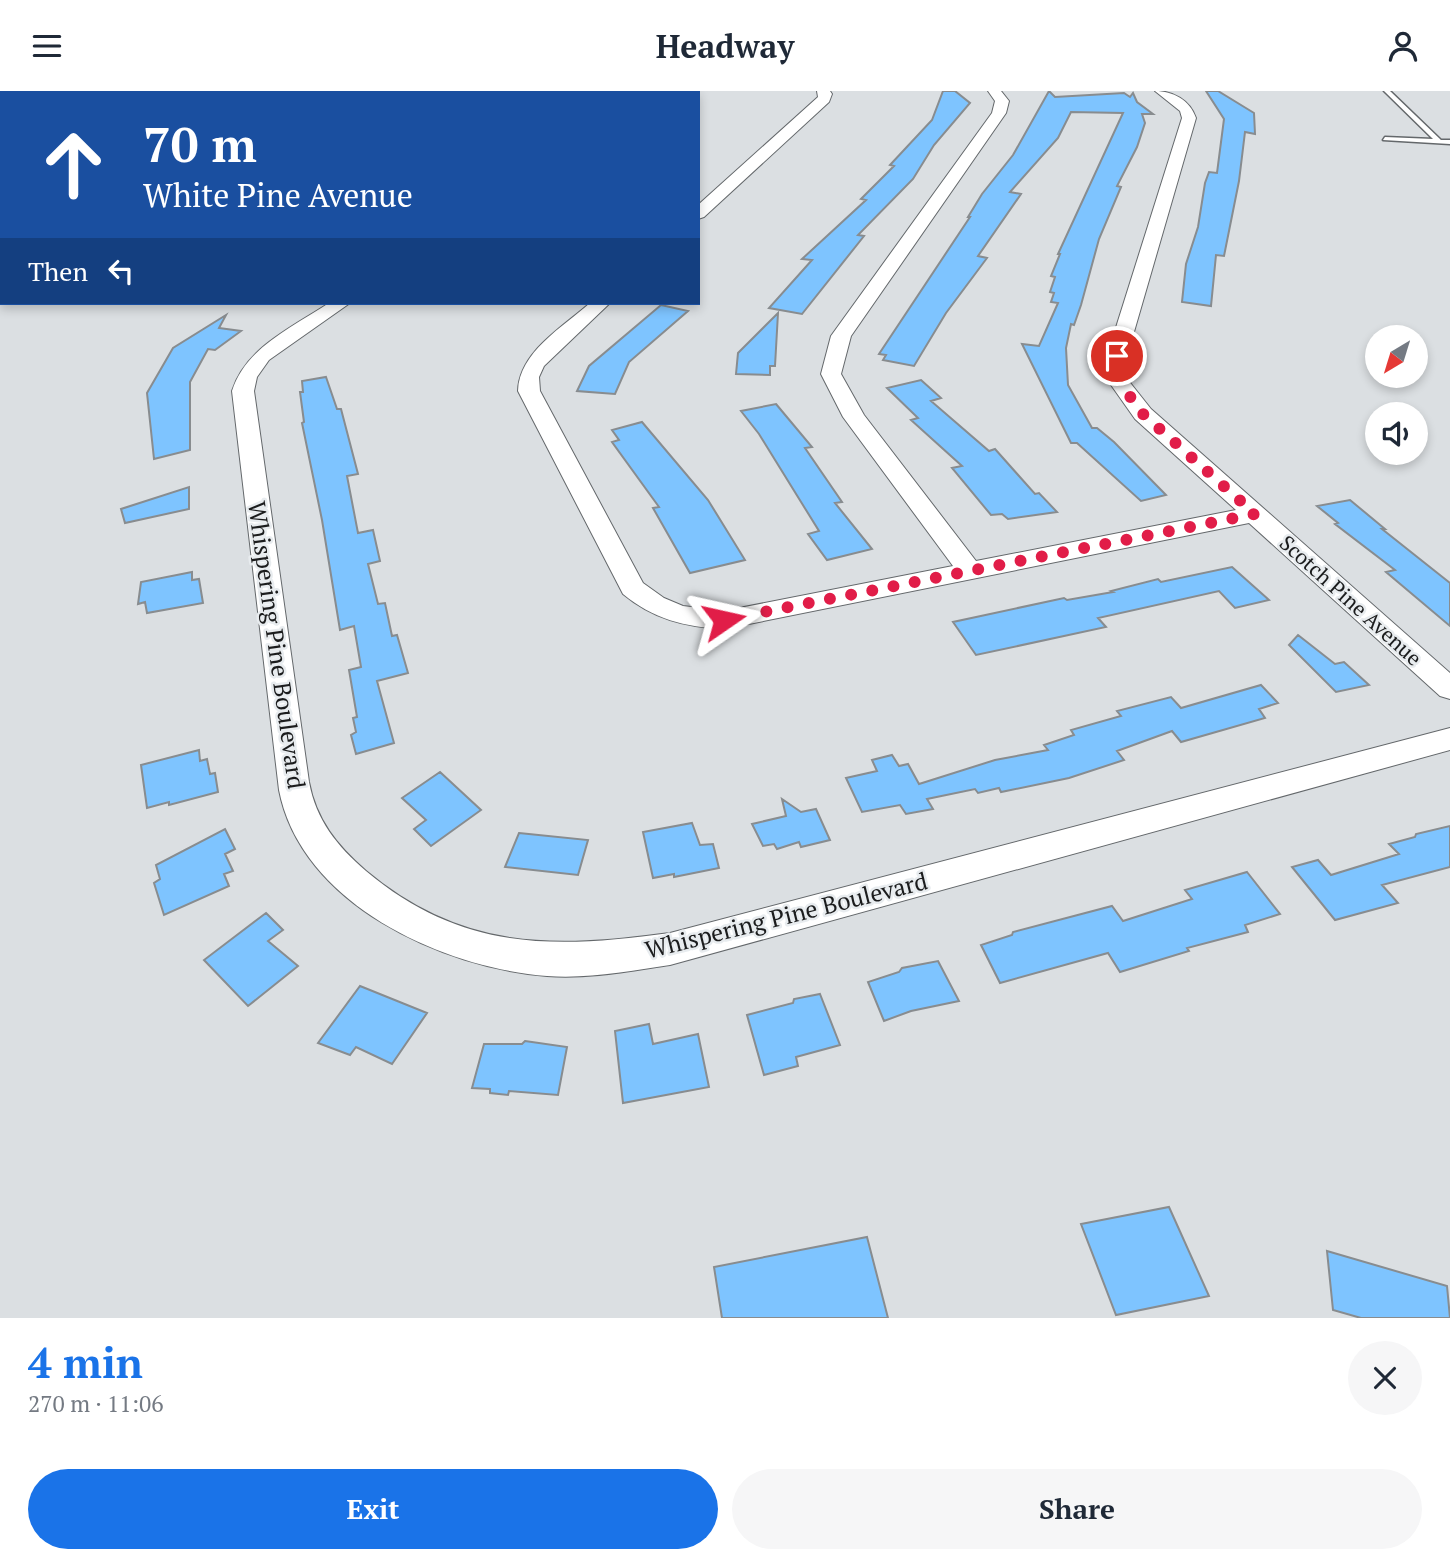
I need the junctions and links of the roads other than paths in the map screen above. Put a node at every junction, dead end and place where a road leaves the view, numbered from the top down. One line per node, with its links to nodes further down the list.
1 (823, 91): 8 (street)
2 (994, 91): 12 (street)
3 (1161, 91): 11 (street, Scotch Pine Avenue)
4 (1387, 91): 6 (lane)
5 (1385, 139): 6 (lane)
6 (1440, 142): 7 (lane)
7 (1450, 142)
8 (700, 212)
9 (338, 305): 14 (street, Whispering Pine Boulevard)
10 (599, 305): 12 (street)
11 (1255, 514): 12 (street); 13 (street, Scotch Pine Avenue)
12 (971, 572)
13 (1450, 689)
14 (1450, 739)

